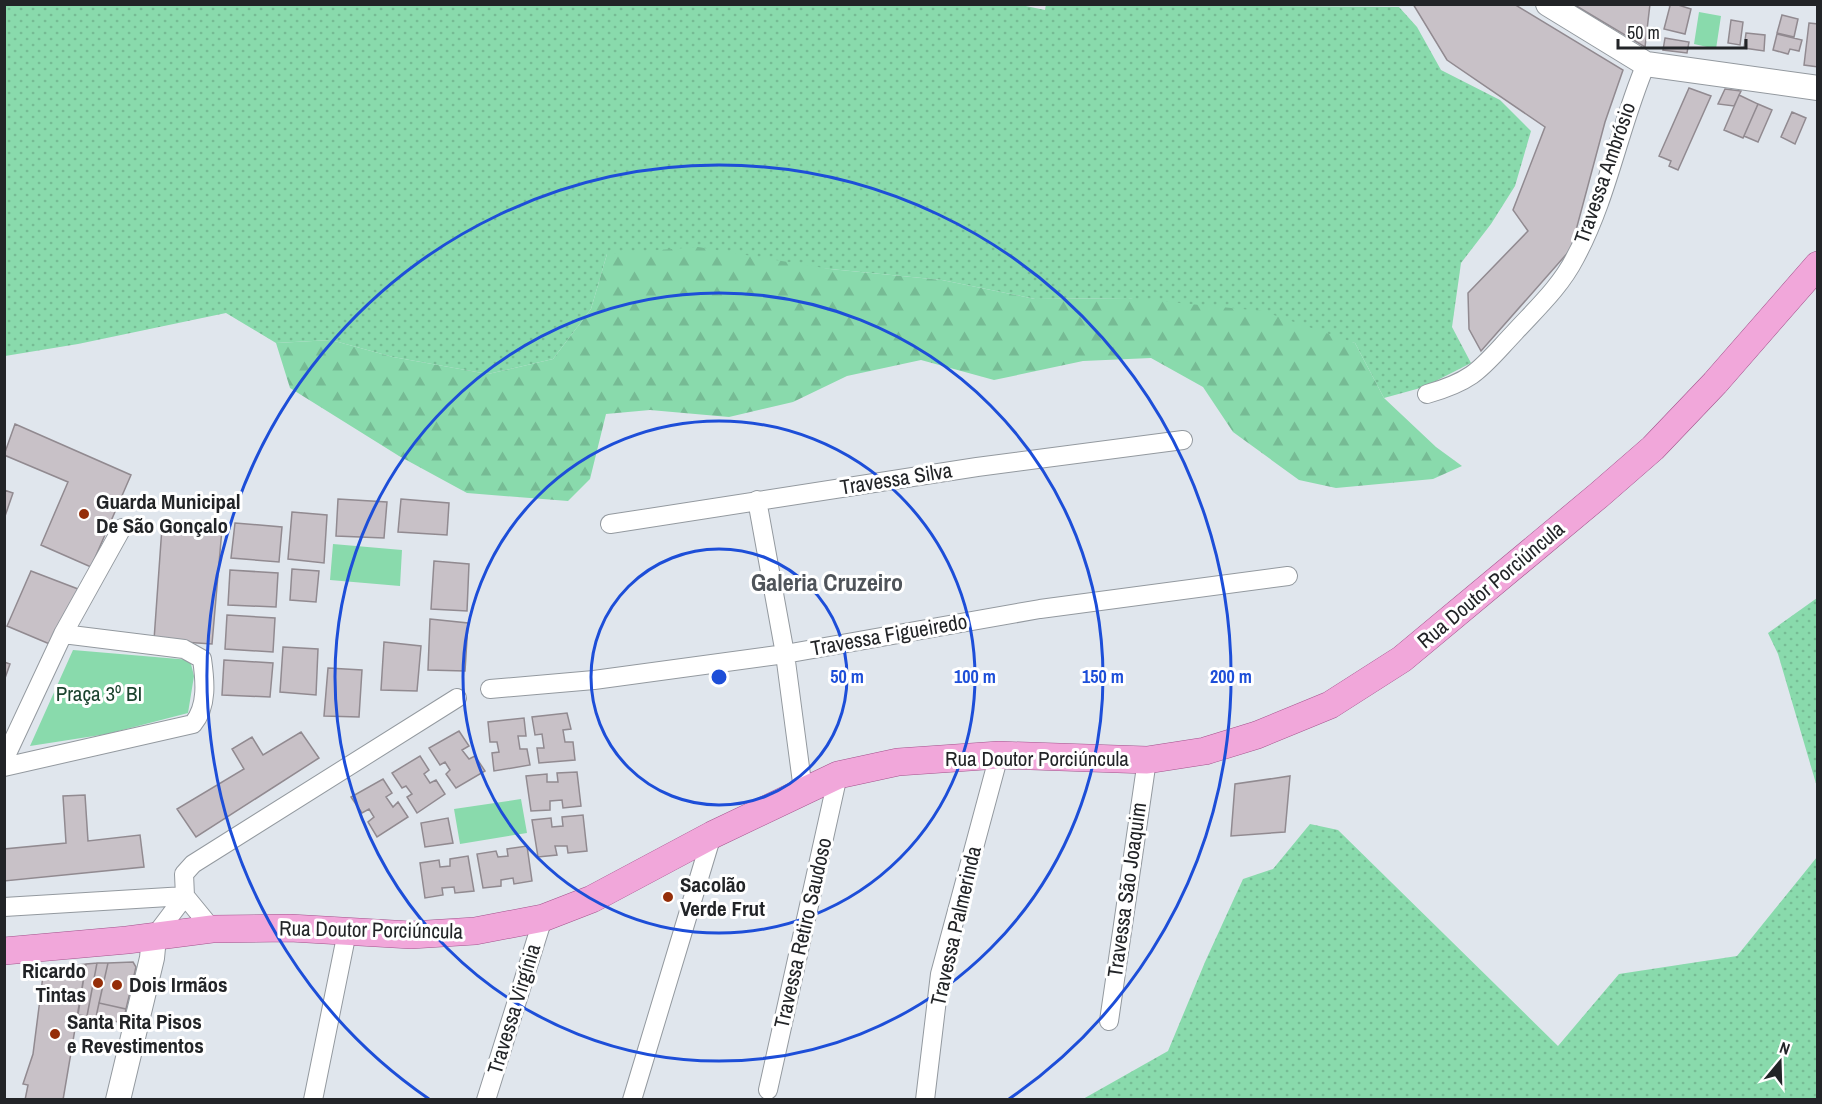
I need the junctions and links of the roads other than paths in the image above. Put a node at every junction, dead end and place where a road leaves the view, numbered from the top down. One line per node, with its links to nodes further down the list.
1 (1548, 4): 2 (main road)
2 (1646, 63): 3 (main road); 5 (street, Travessa Ambrósio)
3 (1818, 88)
4 (1818, 265): 17 (main road, Rua Doutor Porciúncula)
5 (1427, 394)
6 (1184, 440): 7 (street, Travessa Silva)
7 (757, 500): 8 (street, Travessa Silva); 12 (street)
8 (610, 524)
9 (122, 528): 11 (street)
10 (1288, 576): 12 (street, Travessa Figueiredo)
11 (63, 634): 16 (street); 18 (street)
12 (785, 654): 13 (street, Travessa Figueiredo); 20 (street)
13 (490, 689)
14 (457, 698): 22 (street)
15 (999, 755): 17 (main road, Rua Doutor Porciúncula); 19 (main road, Rua Doutor Porciúncula); 35 (street, Travessa Palmerinda)
16 (4, 760)
17 (1147, 760): 29 (street, Travessa São Joaquim)
18 (4, 767)
19 (838, 775): 20 (main road, Rua Doutor Porciúncula); 30 (street, Travessa Retiro Saudoso)
20 (803, 790): 21 (main road, Rua Doutor Porciúncula)
21 (712, 835): 24 (main road, Rua Doutor Porciúncula); 34 (street)
22 (185, 896): 23 (street); 25 (street); 27 (street)
23 (4, 907)
24 (543, 918): 26 (main road, Rua Doutor Porciúncula); 33 (street, Travessa Virgínia)
25 (212, 929): 26 (main road, Rua Doutor Porciúncula); 27 (main road, Rua Doutor Porciúncula)
26 (347, 932): 32 (street)
27 (154, 938): 28 (main road, Rua Doutor Porciúncula); 31 (main road)
28 (4, 951)
29 (1109, 1021)
30 (768, 1090)
31 (118, 1100)
32 (313, 1100)
33 (486, 1100)
34 (632, 1100)
35 (925, 1100)

